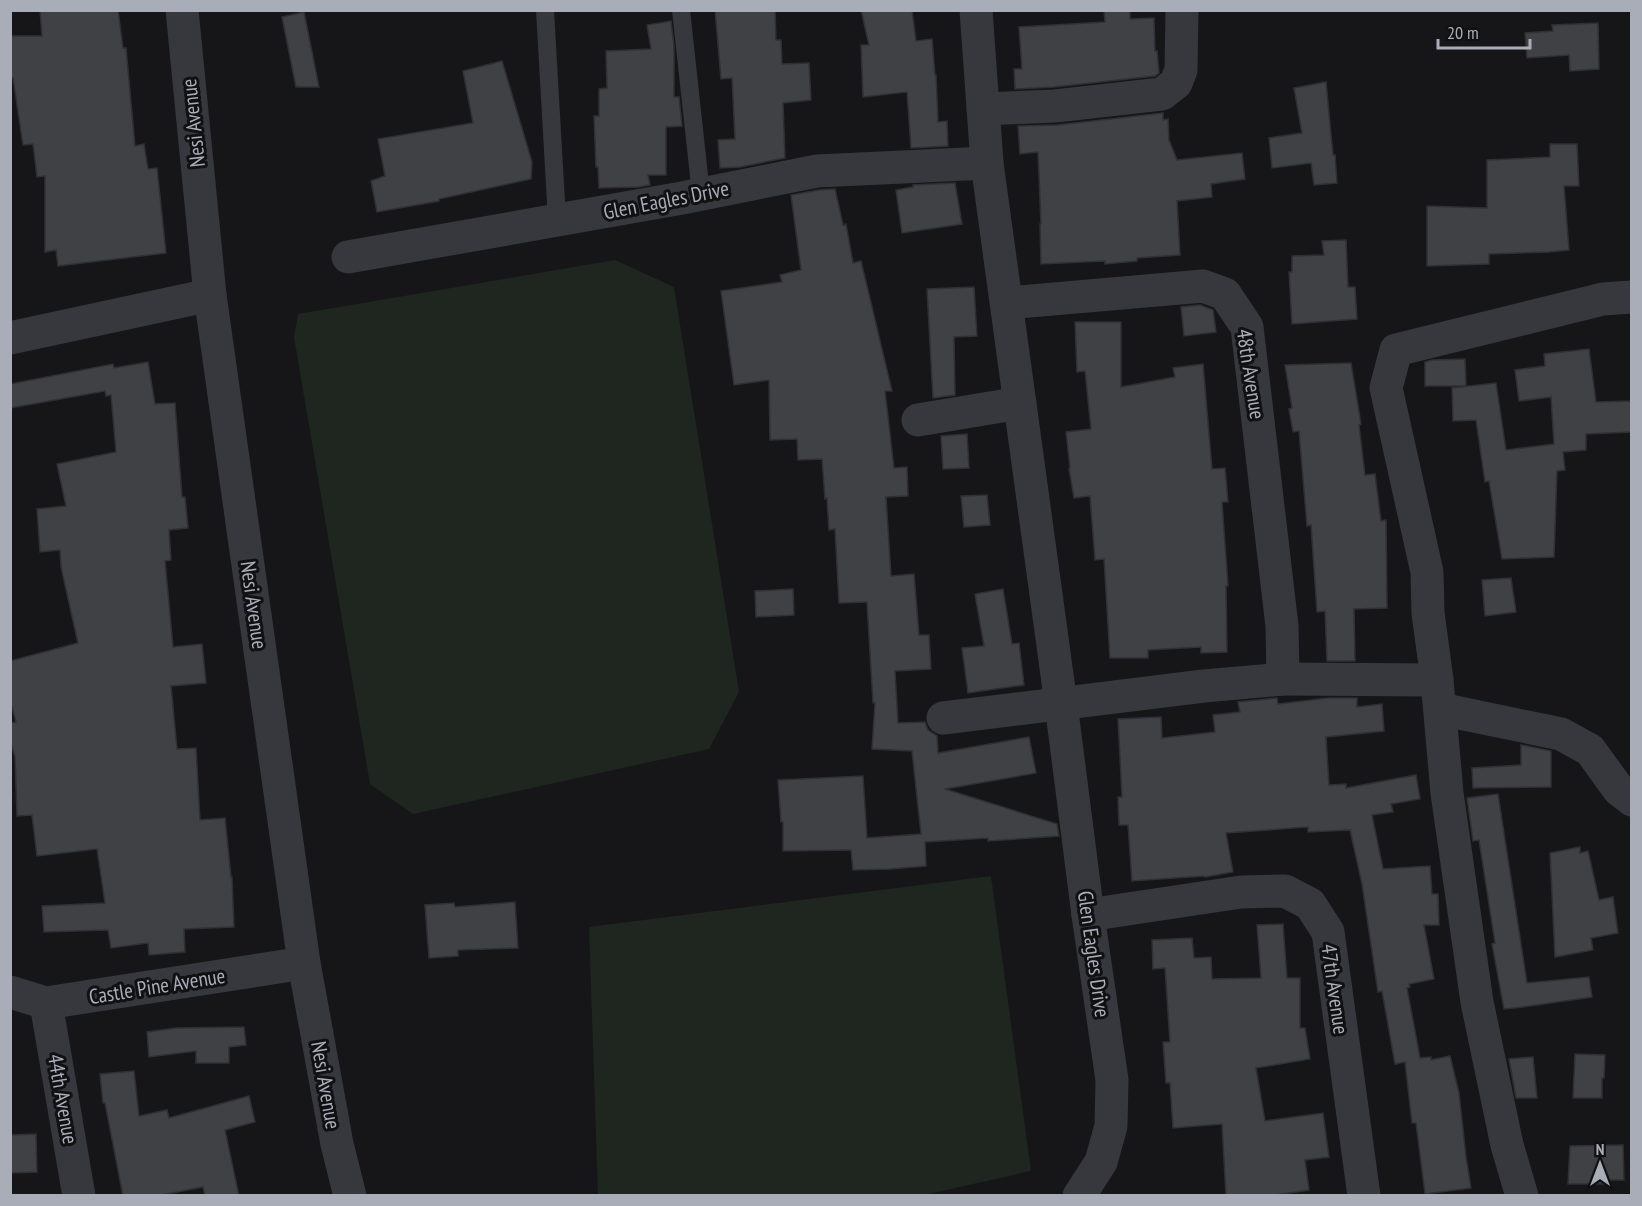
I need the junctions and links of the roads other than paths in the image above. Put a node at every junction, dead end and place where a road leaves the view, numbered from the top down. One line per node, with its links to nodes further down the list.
1 (182, 10): 11 (street, Nesi Avenue)
2 (545, 10): 9 (lane)
3 (681, 10): 8 (lane)
4 (976, 10): 6 (street, Glen Eagles Drive)
5 (1182, 10): 6 (street)
6 (983, 109): 7 (street, Glen Eagles Drive)
7 (987, 163): 8 (street, Glen Eagles Drive); 13 (street, Glen Eagles Drive)
8 (701, 194): 9 (street, Glen Eagles Drive)
9 (557, 220): 10 (street, Glen Eagles Drive)
10 (348, 257)
11 (210, 295): 14 (street); 23 (street, Nesi Avenue)
12 (1632, 297): 18 (street)
13 (1007, 303): 15 (street, Glen Eagles Drive); 17 (street, 48th Avenue)
14 (10, 338)
15 (1020, 403): 16 (street); 19 (street, Glen Eagles Drive)
16 (918, 420)
17 (1283, 679): 18 (street); 19 (street)
18 (1439, 695): 21 (street); 30 (street)
19 (1061, 704): 20 (street); 22 (street, Glen Eagles Drive)
20 (944, 718)
21 (1632, 800)
22 (1088, 915): 28 (street, Glen Eagles Drive); 29 (street, 47th Avenue)
23 (304, 963): 25 (street, Castle Pine Avenue); 27 (street, Nesi Avenue)
24 (10, 992): 25 (street, Castle Pine Avenue)
25 (46, 1003): 26 (street, 44th Avenue)
26 (79, 1196)
27 (350, 1196)
28 (1078, 1196)
29 (1364, 1196)
30 (1522, 1196)

